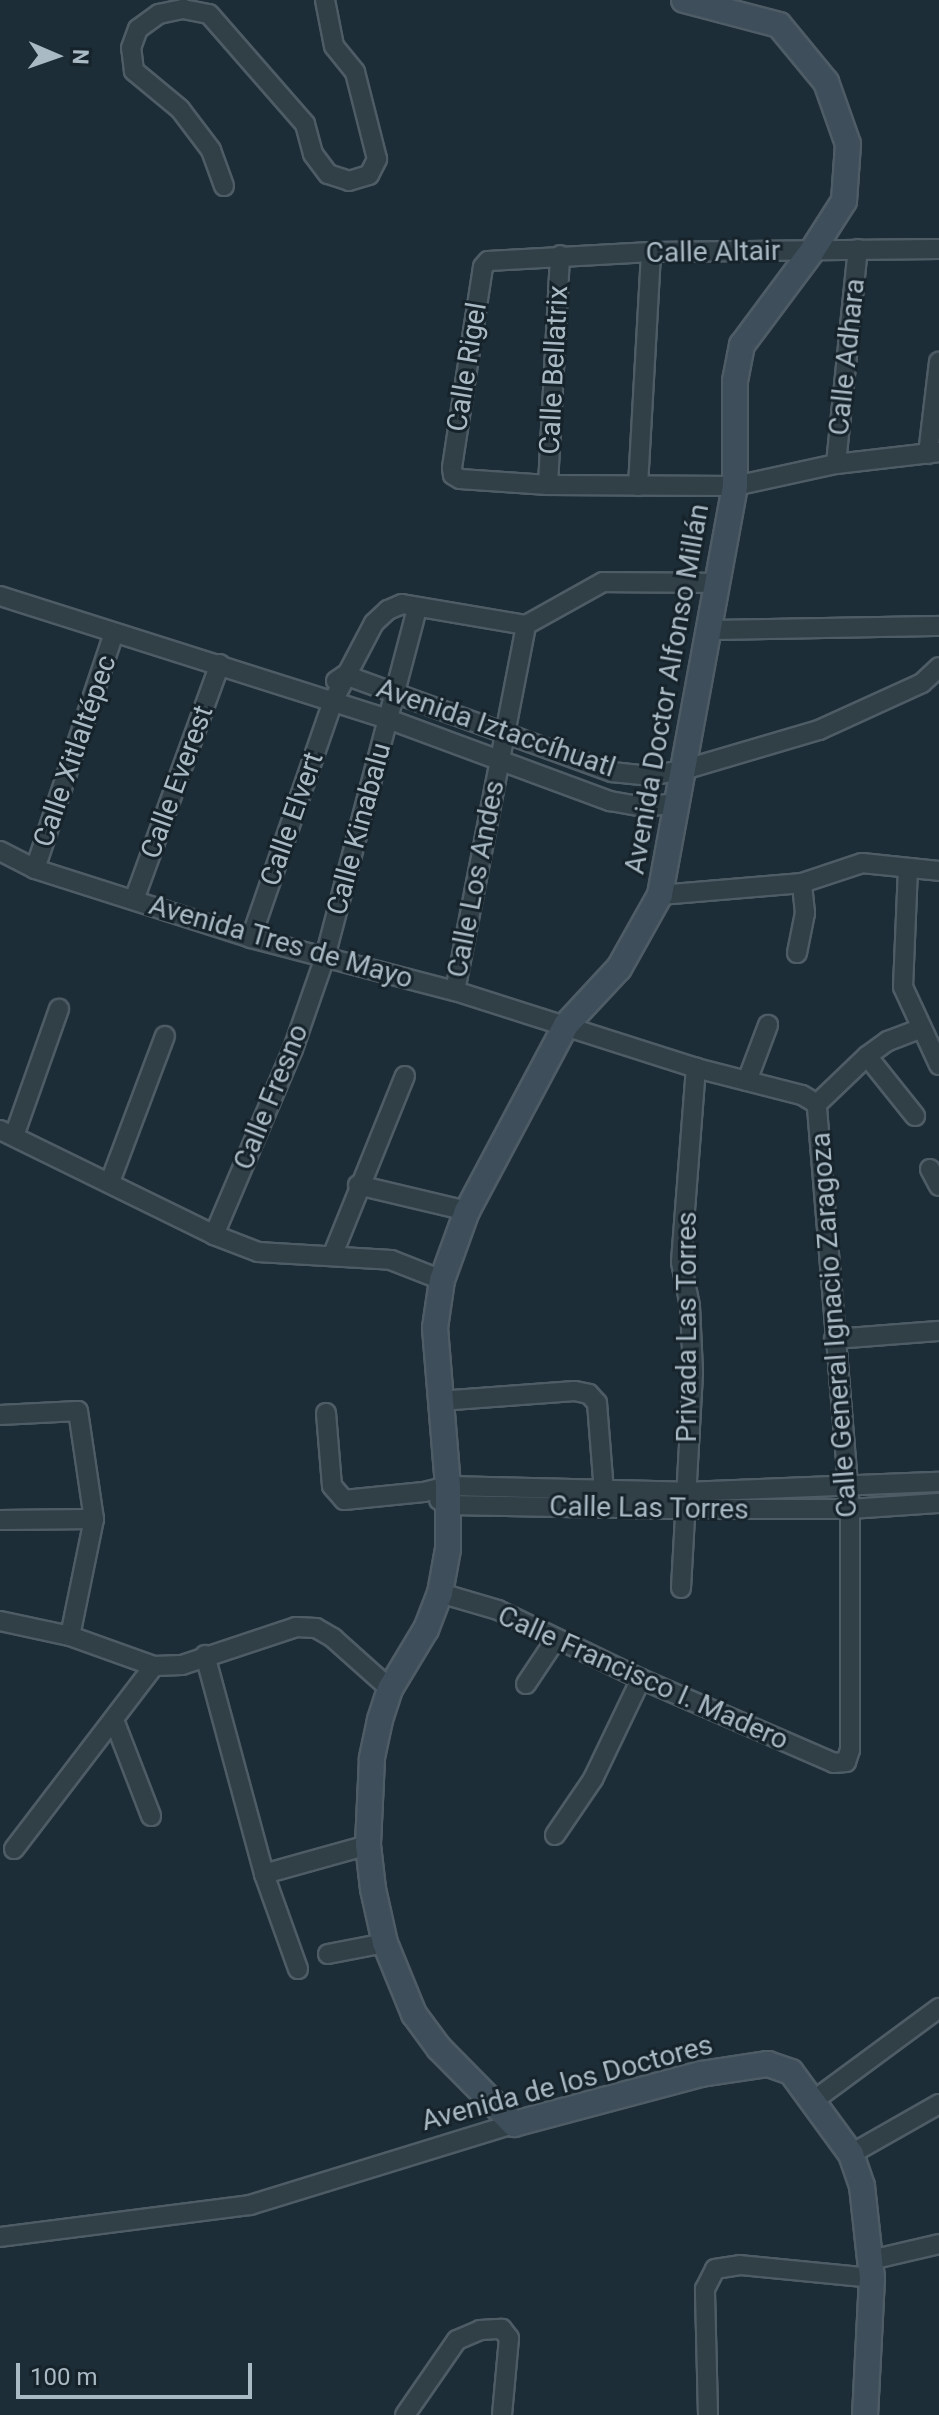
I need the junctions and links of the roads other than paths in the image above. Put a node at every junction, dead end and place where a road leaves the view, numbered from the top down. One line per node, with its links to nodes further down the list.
1 (325, 0): 3 (street)
2 (684, 0): 6 (main road, Avenida Doctor Alfonso Millán)
3 (224, 186)
4 (858, 249): 5 (street, Calle Altair); 6 (street, Calle Altair); 12 (street, Calle Adhara)
5 (939, 249)
6 (812, 251): 7 (street, Calle Altair); 15 (main road, Avenida Doctor Alfonso Millán)
7 (651, 252): 8 (street, Calle Altair); 14 (street)
8 (560, 255): 9 (street, Calle Altair); 13 (street, Calle Bellatrix)
9 (488, 261): 13 (street, Calle Rigel)
10 (939, 362): 11 (street)
11 (934, 453): 12 (street)
12 (836, 464): 15 (street)
13 (548, 485): 14 (street)
14 (638, 486): 15 (street)
15 (735, 486): 16 (main road, Avenida Doctor Alfonso Millán)
16 (718, 583): 19 (street); 21 (main road, Avenida Doctor Alfonso Millán)
17 (0, 597): 22 (street, Avenida Iztaccíhuatl)
18 (417, 608): 19 (street); 25 (street, Calle Elvert); 26 (street, Calle Kinabalu)
19 (526, 625): 29 (street, Calle Los Andes)
20 (939, 626): 21 (street)
21 (709, 630): 31 (main road, Avenida Doctor Alfonso Millán)
22 (114, 633): 23 (street, Avenida Iztaccíhuatl); 35 (street, Calle Xitlaltépec)
23 (220, 664): 27 (street, Avenida Iztaccíhuatl); 39 (street, Calle Everest)
24 (939, 667): 31 (street, Avenida Iztaccíhuatl)
25 (345, 675): 26 (street, Avenida Iztaccíhuatl); 27 (street, Calle Elvert)
26 (394, 694): 28 (street, Calle Kinabalu); 29 (street, Avenida Iztaccíhuatl)
27 (324, 698): 28 (street, Avenida Iztaccíhuatl); 40 (street, Calle Elvert)
28 (388, 719): 30 (street, Avenida Iztaccíhuatl); 42 (street, Calle Kinabalu)
29 (505, 733): 30 (street, Calle Los Andes); 31 (street, Avenida Iztaccíhuatl)
30 (499, 760): 32 (street, Avenida Iztaccíhuatl); 43 (street, Calle Los Andes)
31 (683, 770): 32 (main road, Avenida Doctor Alfonso Millán)
32 (677, 803): 38 (main road, Avenida Doctor Alfonso Millán)
33 (0, 851): 35 (street, Avenida Tres de Mayo)
34 (908, 868): 36 (street); 37 (street); 47 (street)
35 (35, 869): 39 (street, Avenida Tres de Mayo)
36 (939, 871)
37 (802, 883): 38 (street); 41 (street)
38 (660, 895): 45 (main road, Avenida Doctor Alfonso Millán)
39 (134, 900): 40 (street, Avenida Tres de Mayo)
40 (251, 938): 42 (street, Avenida Tres de Mayo)
41 (797, 953)
42 (325, 957): 43 (street, Avenida Tres de Mayo); 62 (street, Calle Fresno)
43 (455, 991): 45 (street, Avenida Tres de Mayo)
44 (59, 1009): 56 (street)
45 (566, 1025): 51 (street, Calle General Ignacio Zaragoza); 61 (main road, Avenida Doctor Alfonso Millán)
46 (768, 1025): 53 (street)
47 (920, 1029): 49 (street); 50 (street)
48 (165, 1036): 58 (street)
49 (867, 1056): 54 (street); 55 (street)
50 (939, 1065)
51 (696, 1068): 53 (street, Calle General Ignacio Zaragoza); 74 (street, Privada Las Torres)
52 (405, 1076): 59 (street)
53 (747, 1081): 54 (street, Calle General Ignacio Zaragoza)
54 (817, 1104): 66 (street, Calle General Ignacio Zaragoza)
55 (915, 1116)
56 (7, 1133): 58 (street)
57 (930, 1169): 60 (street)
58 (110, 1182): 62 (street)
59 (358, 1185): 61 (street); 63 (street)
60 (939, 1186)
61 (467, 1211): 64 (main road, Avenida Doctor Alfonso Millán)
62 (214, 1235): 63 (street)
63 (333, 1254): 64 (street)
64 (442, 1280): 67 (main road, Avenida Doctor Alfonso Millán)
65 (939, 1331): 66 (street)
66 (834, 1339): 71 (street, Calle General Ignacio Zaragoza)
67 (439, 1401): 72 (street); 73 (main road, Avenida Doctor Alfonso Millán)
68 (326, 1413): 73 (street)
69 (0, 1415): 77 (street)
70 (939, 1482): 71 (street)
71 (848, 1487): 74 (street, Calle Las Torres); 76 (street, Calle General Ignacio Zaragoza)
72 (604, 1491): 73 (street, Calle Las Torres); 74 (street, Calle Las Torres)
73 (440, 1494): 74 (street, Calle Las Torres); 80 (main road, Avenida Doctor Alfonso Millán)
74 (687, 1500): 76 (street, Calle Las Torres); 79 (street, Privada Las Torres)
75 (939, 1503): 76 (street)
76 (850, 1509): 90 (street, Calle General Ignacio Zaragoza)
77 (94, 1519): 78 (street); 82 (street)
78 (0, 1520)
79 (681, 1588)
80 (440, 1593): 83 (street, Calle Francisco I. Madero); 88 (main road, Avenida Doctor Alfonso Millán)
81 (0, 1621): 82 (street)
82 (70, 1636): 85 (street)
83 (556, 1639): 86 (street, Calle Francisco I. Madero); 87 (street)
84 (205, 1655): 85 (street); 88 (street); 95 (street)
85 (154, 1666): 89 (street)
86 (641, 1679): 90 (street, Calle Francisco I. Madero); 92 (street)
87 (526, 1684)
88 (390, 1689): 93 (main road, Avenida Doctor Alfonso Millán)
89 (114, 1720): 91 (street); 94 (street)
90 (846, 1762)
91 (151, 1816)
92 (555, 1835)
93 (368, 1845): 95 (street); 96 (main road, Avenida Doctor Alfonso Millán)
94 (14, 1849)
95 (264, 1874): 98 (street)
96 (385, 1943): 97 (street); 102 (main road, Avenida Doctor Alfonso Millán)
97 (328, 1954)
98 (298, 1969)
99 (939, 2008): 100 (street)
100 (813, 2101): 102 (main road, Avenida de los Doctores); 103 (main road, Avenida de los Doctores)
101 (939, 2104): 103 (street)
102 (514, 2124): 104 (street, Avenida de los Doctores)
103 (851, 2154): 106 (main road, Avenida de los Doctores)
104 (0, 2237)
105 (939, 2244): 106 (street)
106 (871, 2269): 109 (street); 110 (main road, Avenida de los Doctores)
107 (405, 2415): 108 (street)
108 (502, 2415)
109 (708, 2415)
110 (865, 2415)

